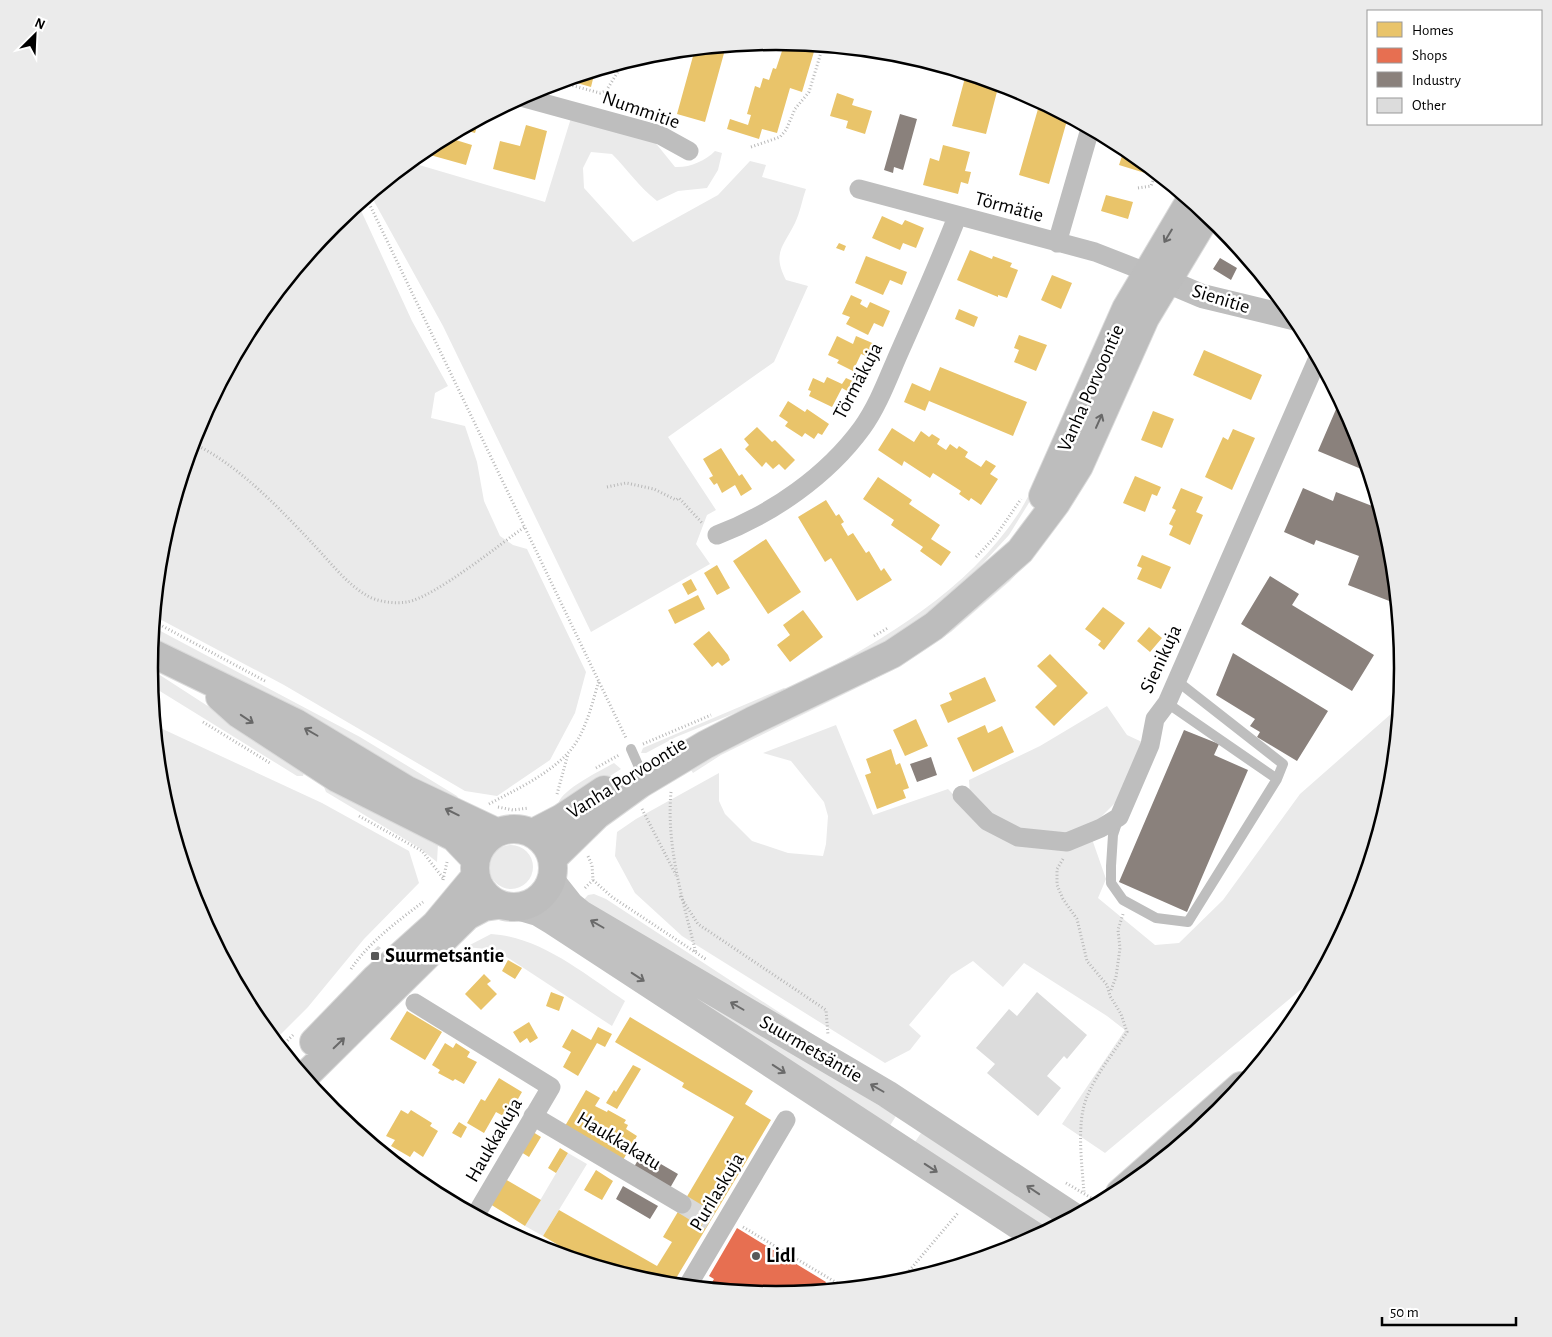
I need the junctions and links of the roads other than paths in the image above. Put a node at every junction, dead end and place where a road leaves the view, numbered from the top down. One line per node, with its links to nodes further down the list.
1 (532, 100): 3 (street, Nummitie)
2 (1088, 135): 8 (street)
3 (689, 151)
4 (859, 189): 6 (street, Törmätie)
5 (1188, 206): 9 (main road, Vanha Porvoontie, one-way to 9)
6 (958, 217): 8 (street, Törmätie); 12 (street, Törmäkuja)
7 (1202, 221): 9 (main road, Vanha Porvoontie)
8 (1057, 243): 9 (street, Törmätie)
9 (1157, 277): 10 (street, Sienitie); 17 (main road, Vanha Porvoontie)
10 (1284, 316)
11 (1315, 365): 15 (street, Sienikuja)
12 (717, 535)
13 (158, 657): 14 (main road)
14 (196, 677): 22 (main road, one-way to 14); 23 (main road, one-way to 23)
15 (1177, 681): 16 (street, Sienikuja); 18 (lane)
16 (1167, 703): 18 (lane); 20 (street, Sienikuja)
17 (752, 721): 21 (main road, Vanha Porvoontie); 24 (main road, Vanha Porvoontie)
18 (1277, 779): 20 (lane)
19 (962, 795): 20 (street)
20 (1119, 816)
21 (532, 820): 22 (main road); 24 (main road)
22 (496, 832): 23 (main road)
23 (475, 868): 25 (main road); 27 (main road)
24 (552, 870): 25 (main road); 33 (main road, Suurmetsäntie, one-way to 24)
25 (510, 906): 28 (main road, one-way to 25); 34 (main road, Suurmetsäntie, one-way to 34)
26 (415, 1003): 29 (street, Haukkakuja)
27 (297, 1060)
28 (308, 1073)
29 (533, 1116): 31 (street, Haukkakatu); 32 (street, Haukkakuja)
30 (786, 1120): 35 (street, Purilaskuja)
31 (682, 1204)
32 (478, 1210)
33 (1068, 1213)
34 (1029, 1233)
35 (690, 1281)

